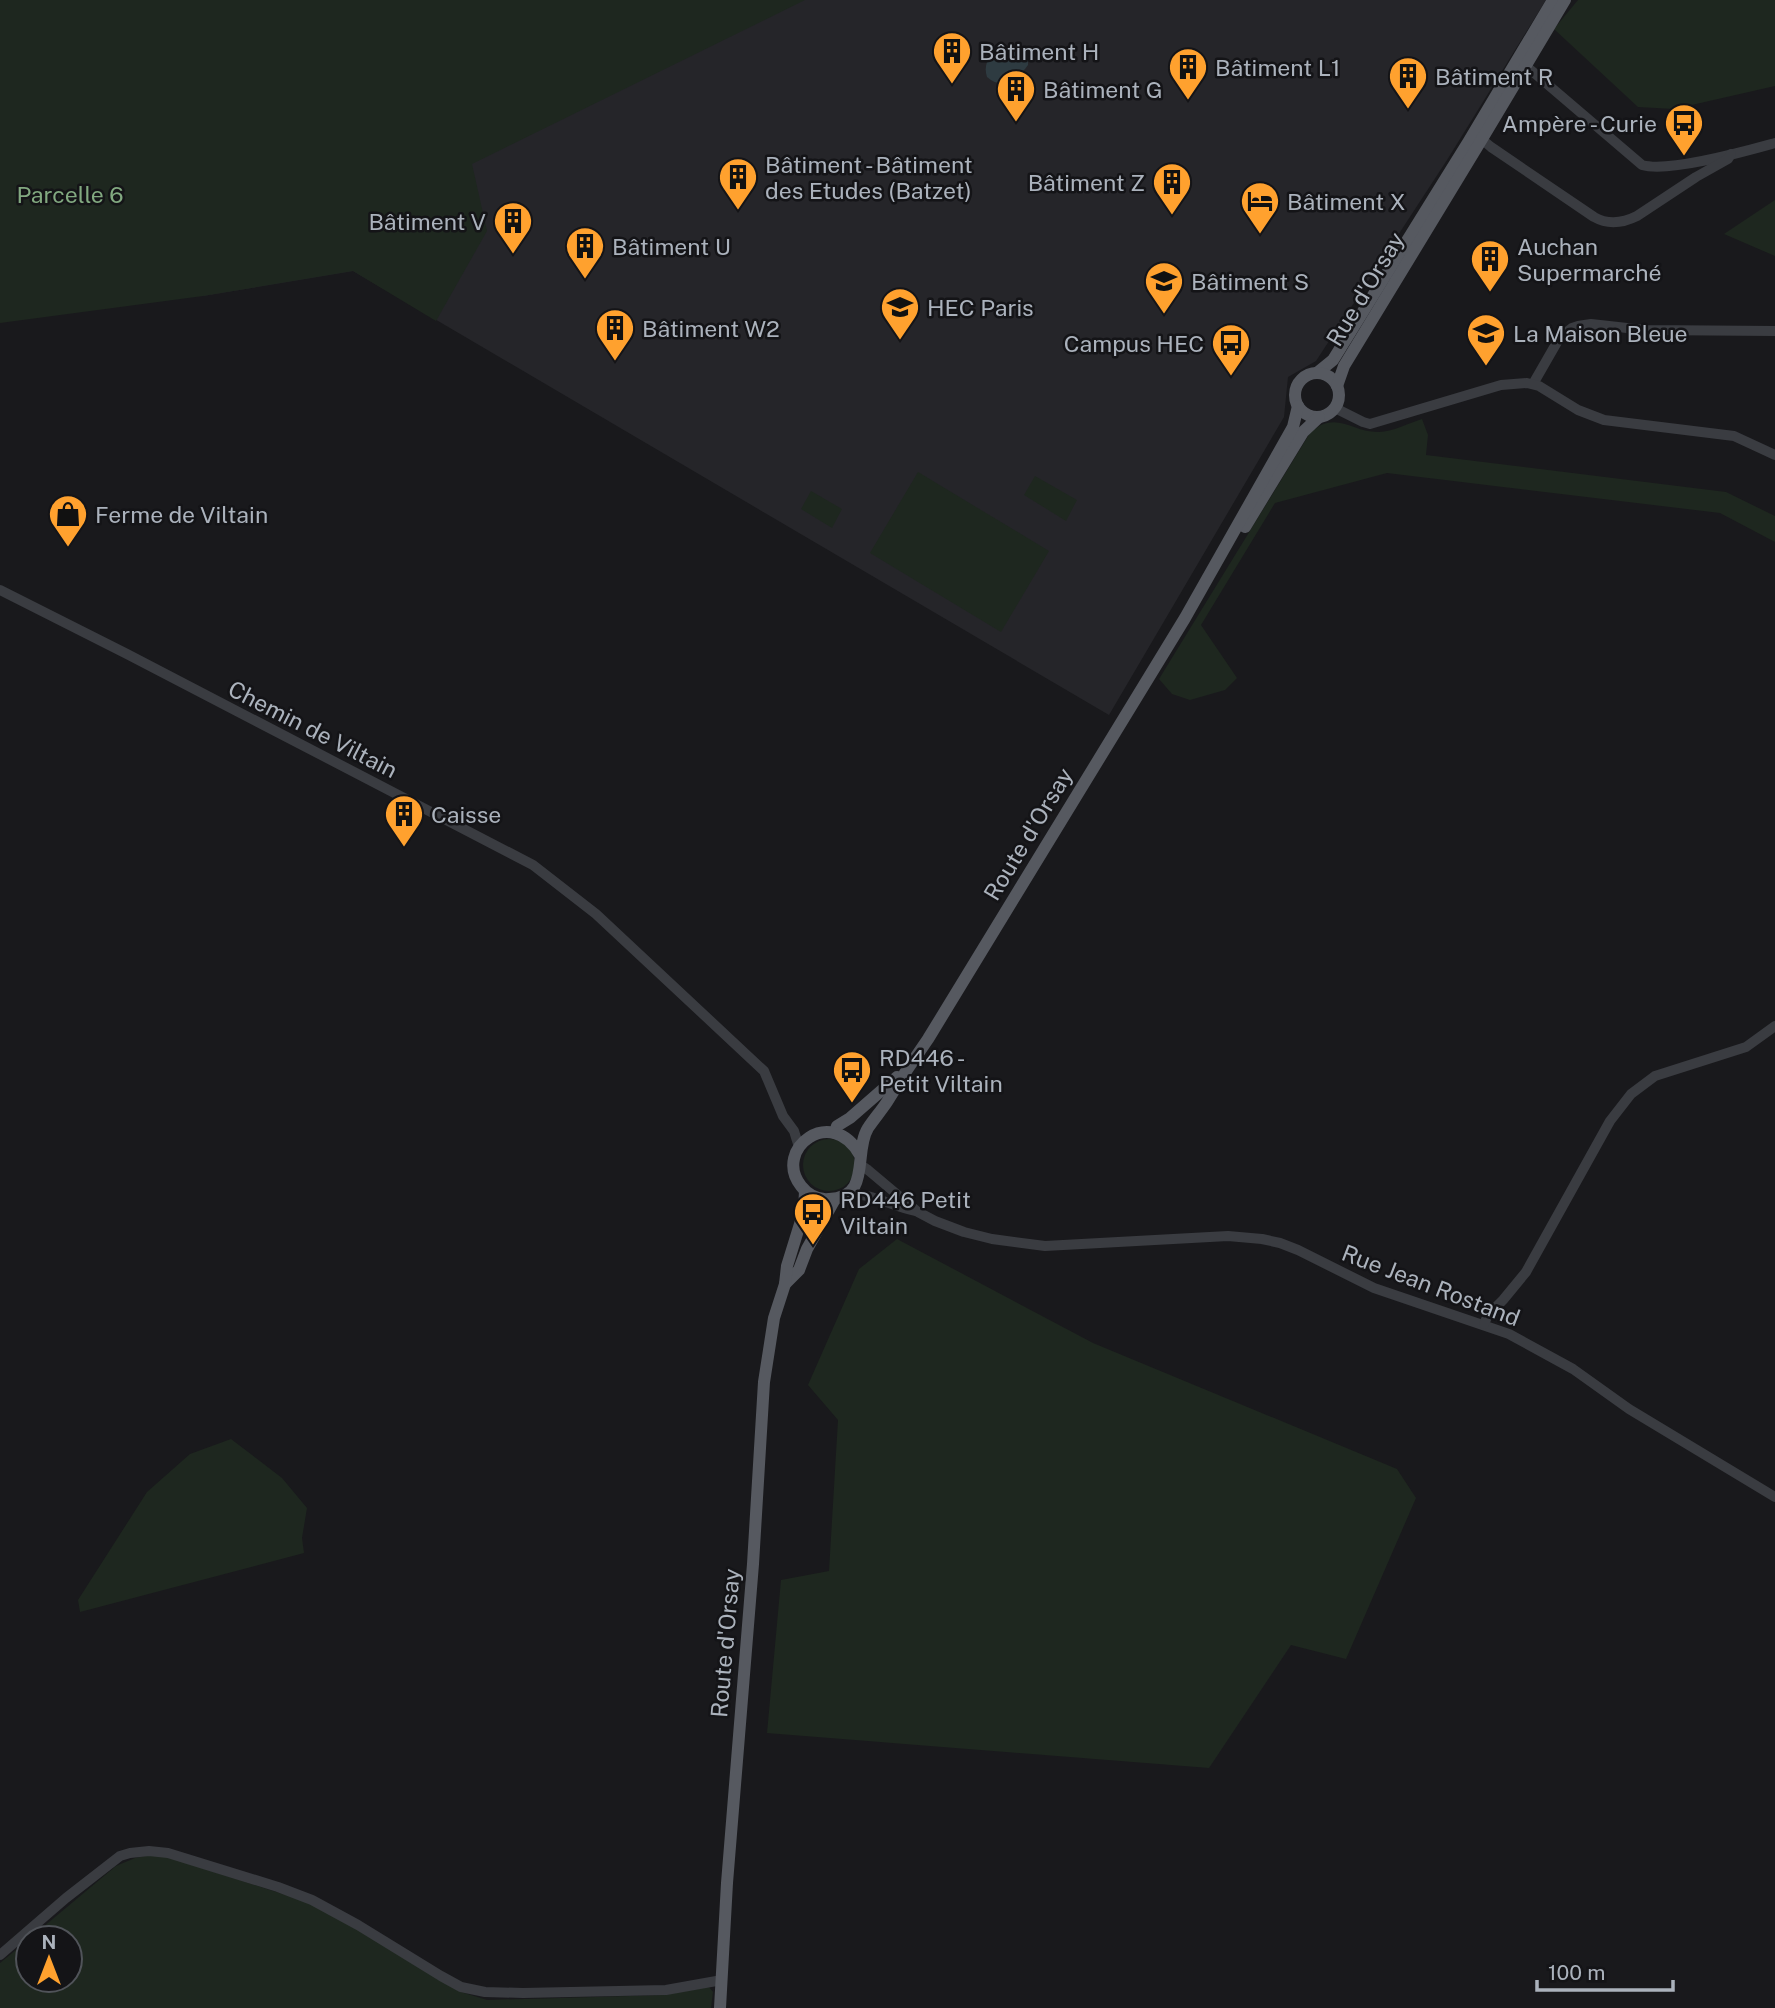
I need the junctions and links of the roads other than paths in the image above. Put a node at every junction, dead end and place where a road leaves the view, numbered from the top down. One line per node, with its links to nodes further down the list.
1 (1553, 0): 4 (main road, Rue d'Orsay)
2 (1564, 0): 3 (main road, Rue d'Orsay)
3 (1526, 66): 4 (street); 5 (main road, Rue d'Orsay); 7 (street)
4 (1511, 69): 5 (main road, Rue d'Orsay)
5 (1478, 136): 7 (street); 9 (main road, Rue d'Orsay); 11 (main road, Rue d'Orsay)
6 (1775, 143): 7 (street)
7 (1731, 154)
8 (1775, 331): 10 (street)
9 (1317, 373): 11 (main road); 12 (main road)
10 (1533, 384): 13 (street); 15 (street)
11 (1337, 386): 13 (main road)
12 (1298, 406): 14 (main road); 17 (main road, Route d'Orsay)
13 (1335, 408): 14 (main road)
14 (1319, 417): 17 (main road, Route d'Orsay)
15 (1775, 455)
16 (0, 590): 20 (street, Chemin de Viltain)
17 (1185, 618): 19 (main road, Route d'Orsay)
18 (1775, 1026): 29 (street)
19 (905, 1070): 21 (main road, Route d'Orsay); 24 (main road, Route d'Orsay)
20 (794, 1131): 22 (street); 23 (street, Chemin de Viltain)
21 (835, 1133): 22 (main road); 24 (main road)
22 (812, 1136): 23 (main road)
23 (799, 1147): 25 (main road)
24 (861, 1161): 26 (main road); 27 (street, Rue Jean Rostand)
25 (805, 1191): 26 (main road); 28 (main road, Route d'Orsay)
26 (840, 1197): 27 (street, Rue Jean Rostand); 28 (main road, Route d'Orsay)
27 (918, 1212): 29 (street, Rue Jean Rostand)
28 (785, 1284): 32 (main road, Route d'Orsay)
29 (1484, 1324): 30 (street, Rue Jean Rostand)
30 (1775, 1497)
31 (0, 1955): 32 (street)
32 (722, 1980): 33 (main road, Route d'Orsay)
33 (720, 2008)

